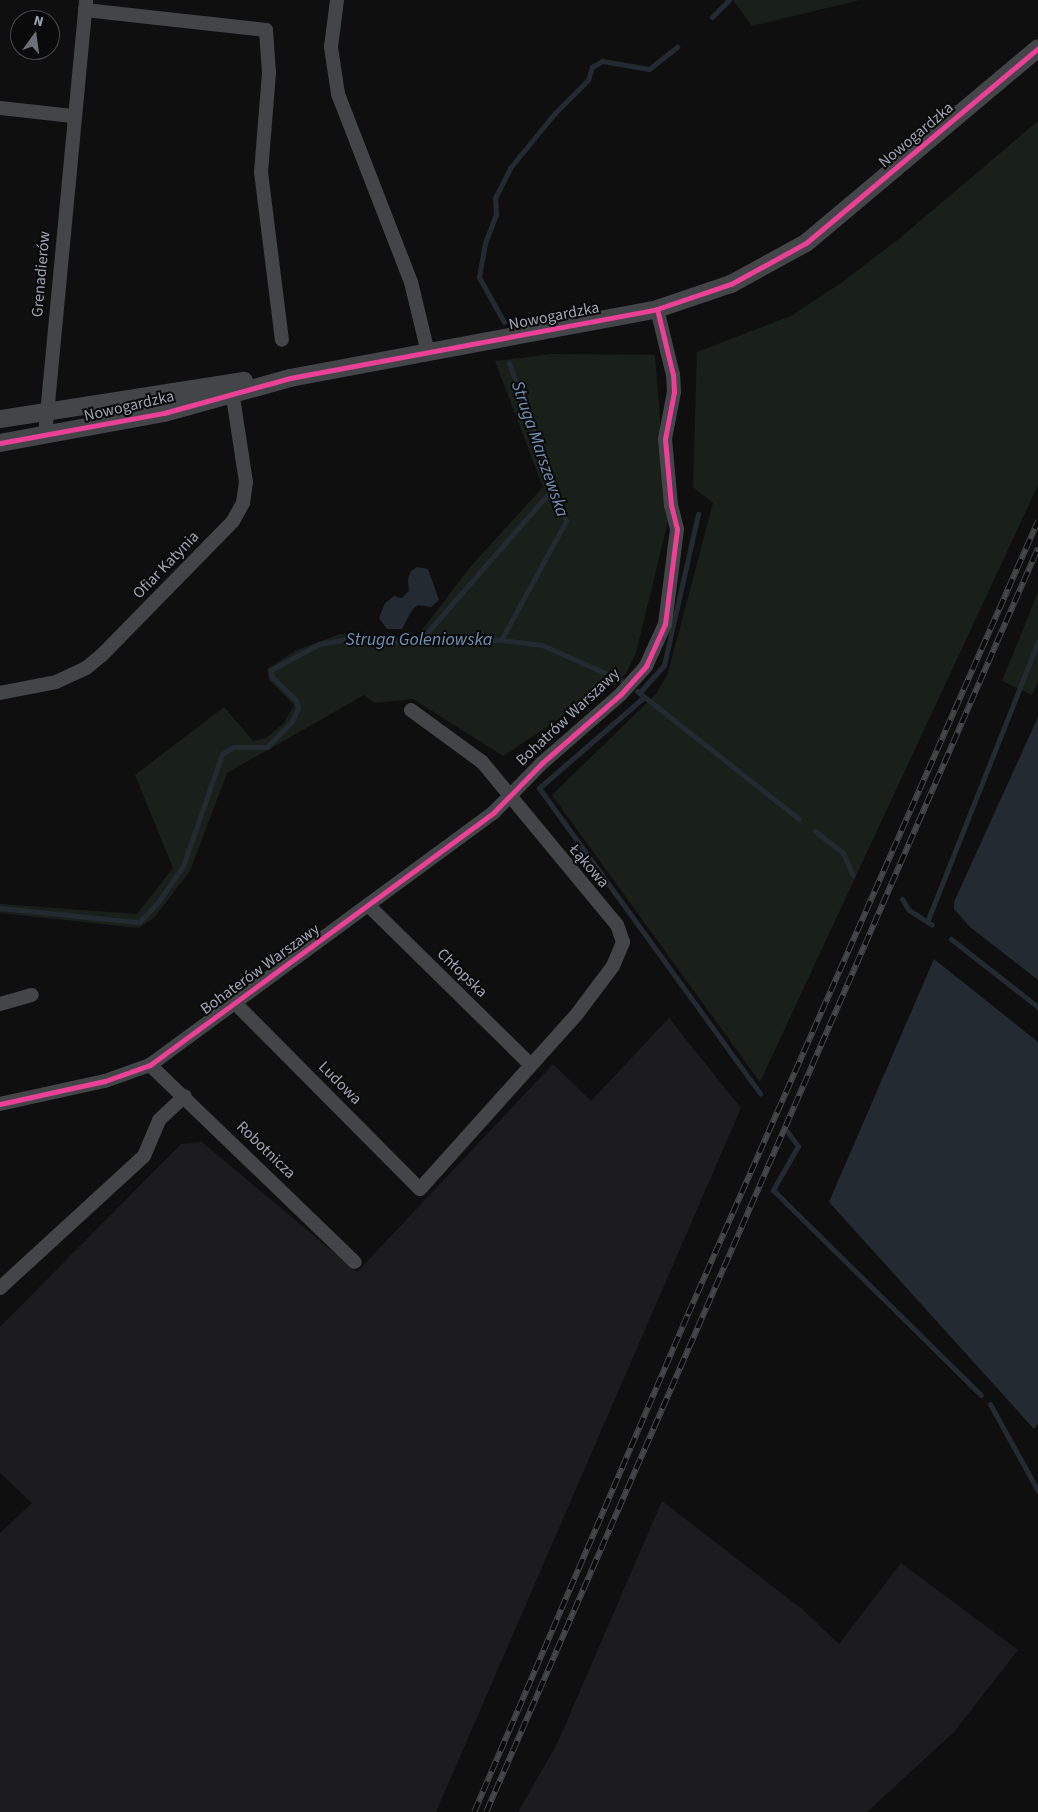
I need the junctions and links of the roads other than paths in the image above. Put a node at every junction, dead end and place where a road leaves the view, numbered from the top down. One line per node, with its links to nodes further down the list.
1 (336, 0): 8 (street)
2 (85, 5): 5 (street, Grenadierów); 7 (street)
3 (1038, 48): 6 (street, Nowogardzka)
4 (0, 108): 5 (street)
5 (73, 116): 10 (street, Grenadierów)
6 (656, 309): 8 (street, Nowogardzka); 16 (street, Bohatrów Warszawy)
7 (282, 340)
8 (428, 353): 9 (street, Nowogardzka)
9 (232, 389): 10 (street, Nowogardzka); 12 (street, Nowogardzka); 14 (street, Ofiar Katynia)
10 (45, 412): 11 (street, Nowogardzka); 12 (street, Grenadierów)
11 (0, 419)
12 (44, 435): 13 (street, Nowogardzka)
13 (0, 442)
14 (0, 693)
15 (411, 710): 16 (street, Łąkowa)
16 (509, 798): 17 (street, Bohaterów Warszawy); 21 (street, Łąkowa)
17 (368, 905): 19 (street, Bohaterów Warszawy); 21 (street, Chłopska)
18 (32, 996): 20 (street)
19 (235, 1003): 22 (street, Bohaterów Warszawy); 25 (street, Ludowa)
20 (0, 1004)
21 (532, 1065): 25 (street, Łąkowa)
22 (150, 1066): 23 (street, Robotnicza); 24 (street, Bohaterów Warszawy)
23 (185, 1096): 26 (street, Robotnicza); 27 (street)
24 (0, 1104)
25 (420, 1188)
26 (355, 1262)
27 (0, 1288)

